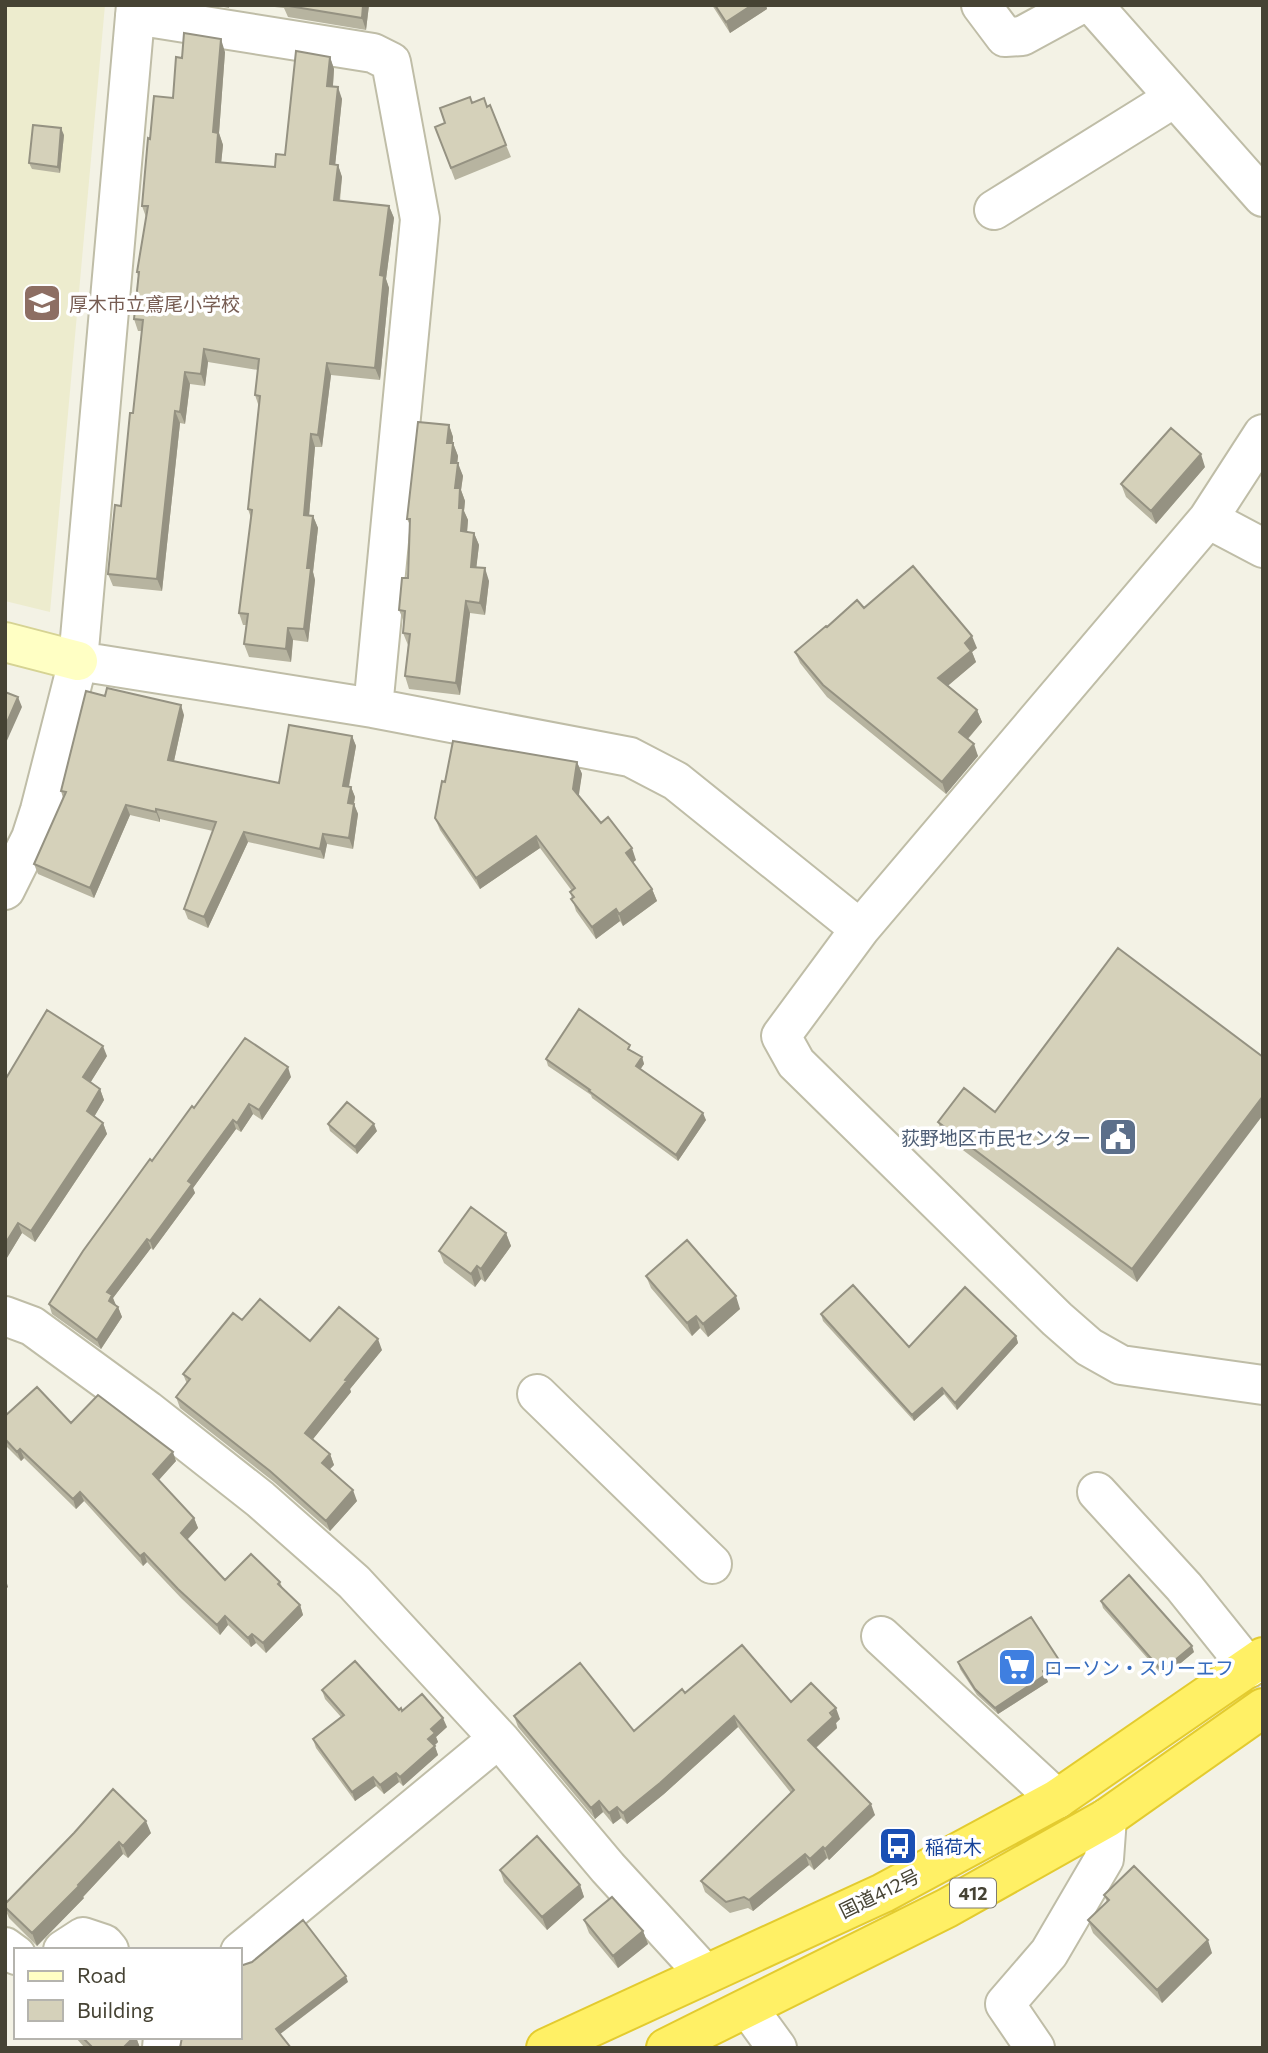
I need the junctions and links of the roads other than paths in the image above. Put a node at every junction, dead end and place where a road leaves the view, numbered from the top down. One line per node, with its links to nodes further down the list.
1 (981, 5): 2 (street)
2 (1080, 5)
3 (1093, 5): 5 (street)
4 (135, 10): 12 (street); 13 (street)
5 (1174, 98): 6 (street); 7 (street)
6 (1261, 189)
7 (994, 210)
8 (1263, 434): 9 (street)
9 (1208, 519): 10 (street); 15 (street)
10 (1263, 548)
11 (5, 642): 12 (street)
12 (78, 661): 13 (street); 14 (street)
13 (373, 708): 15 (street)
14 (5, 890)
15 (860, 929): 17 (street)
16 (5, 1316): 24 (street)
17 (1263, 1385)
18 (537, 1394): 20 (street)
19 (1097, 1492): 22 (street)
20 (712, 1564)
21 (881, 1636): 25 (street)
22 (1256, 1662): 25 (highway, 国道412号 / 412)
23 (1263, 1708): 26 (highway, 412)
24 (500, 1741): 29 (street); 30 (street)
25 (1056, 1799): 30 (highway, 国道412号 / 412)
26 (1107, 1818): 31 (highway, 412); 35 (street)
27 (66, 1948): 28 (street)
28 (107, 1948)
29 (242, 1950)
30 (705, 1974): 32 (highway, 国道412号 / 412)
31 (748, 2008): 33 (highway, 412); 34 (street)
32 (546, 2048)
33 (666, 2048)
34 (778, 2048)
35 (1035, 2048)

